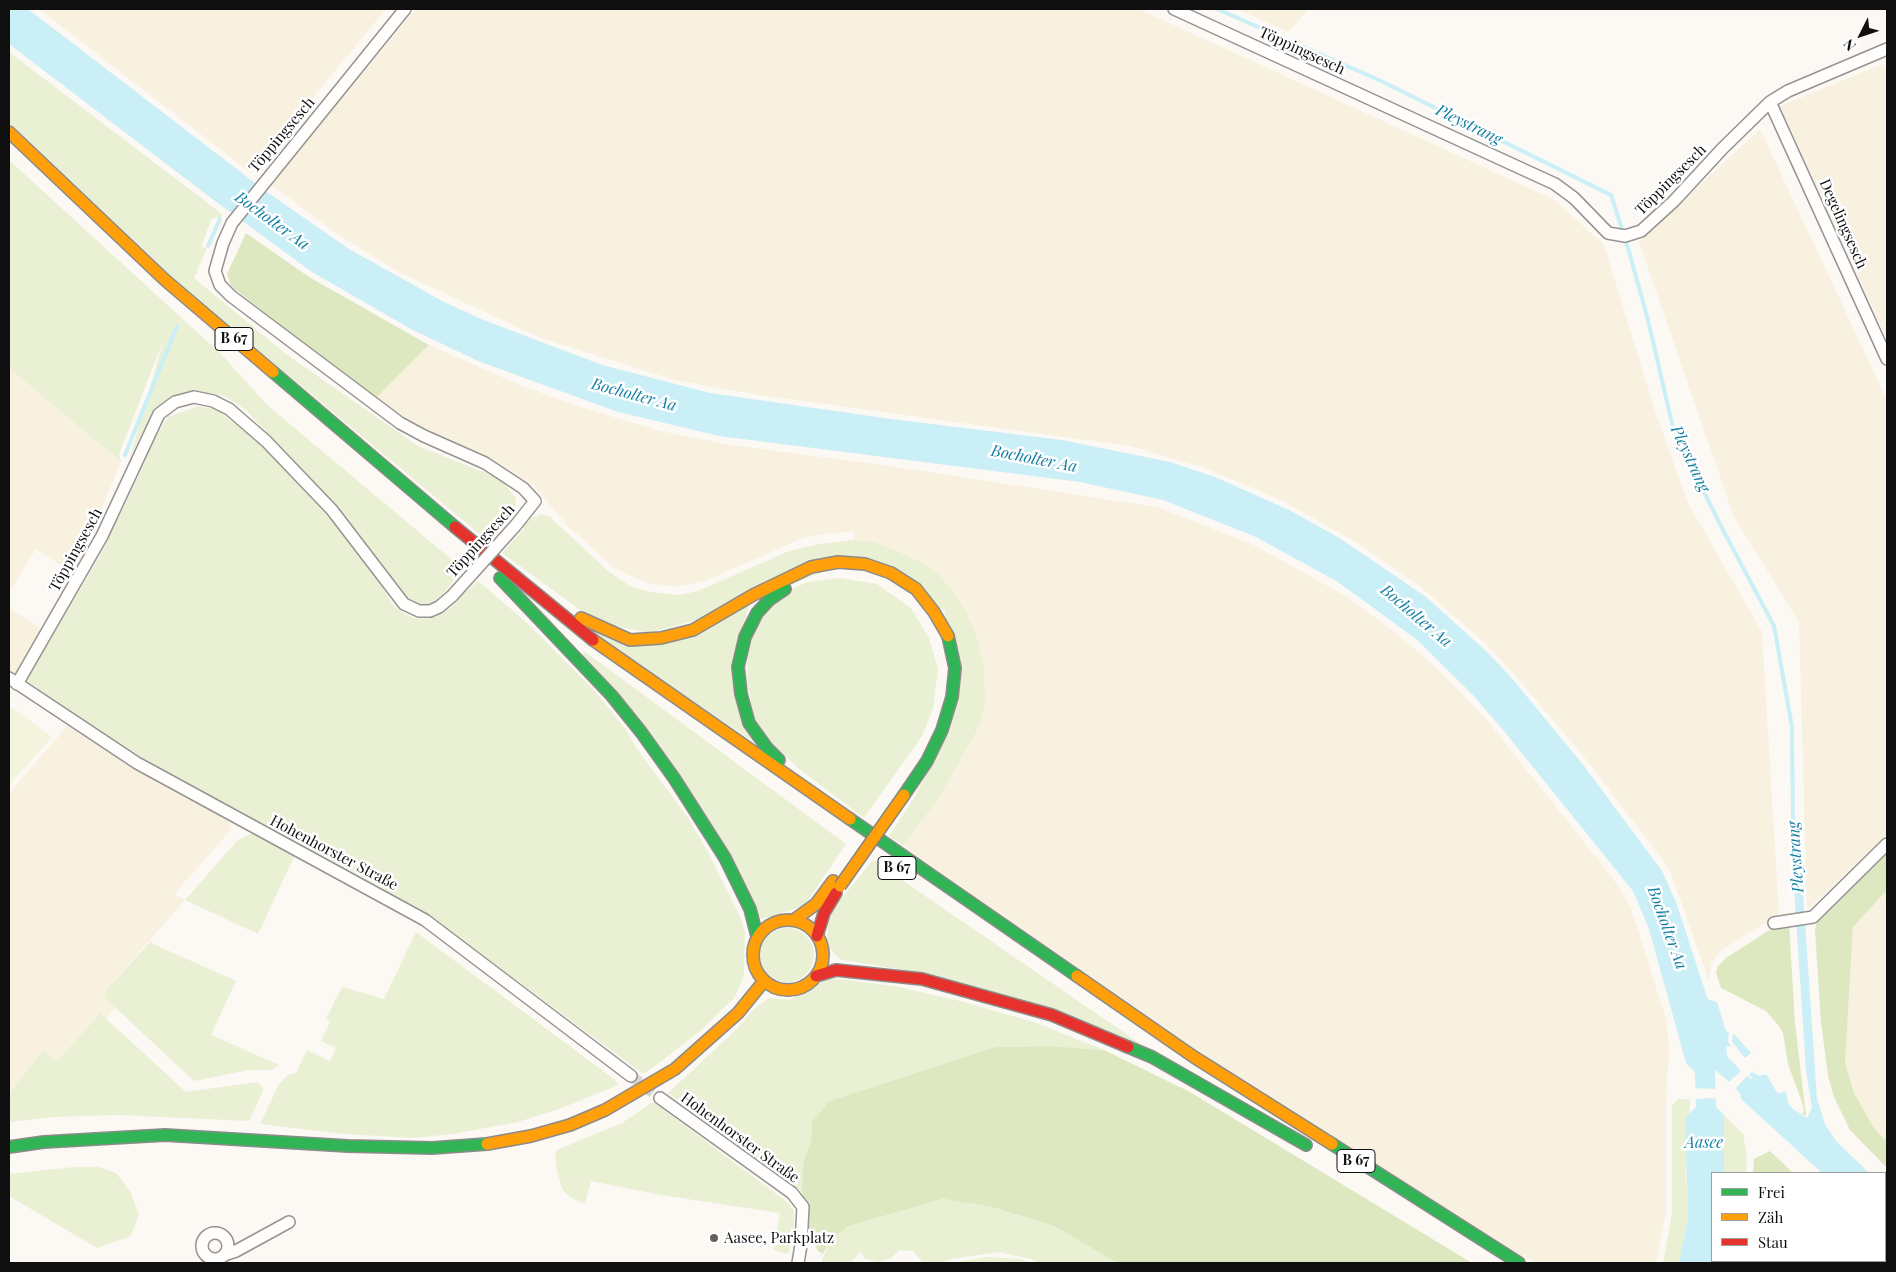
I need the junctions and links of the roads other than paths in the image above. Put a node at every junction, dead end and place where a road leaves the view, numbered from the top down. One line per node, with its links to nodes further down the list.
1 (404, 9): 12 (street, Töppingsesch, bridge)
2 (1174, 9): 4 (street, Töppingsesch)
3 (1887, 49): 4 (street, Töppingsesch)
4 (1770, 102): 8 (street, Degelingsesch)
5 (9, 132): 10 (main road, B 67)
6 (9, 147): 7 (main road)
7 (188, 315)
8 (1887, 359)
9 (435, 526): 11 (main road)
10 (466, 538): 13 (main road, B 67); 15 (main road, B 67)
11 (495, 573): 14 (main road); 22 (main road)
12 (13, 681): 27 (street, Hohenhorster Straße)
13 (900, 792): 15 (main road, B 67); 19 (main road, B 67, bridge)
14 (817, 811)
15 (856, 824): 35 (main road, B 67)
16 (856, 839): 18 (main road, B 67)
17 (1887, 844): 21 (street)
18 (880, 856)
19 (836, 883): 20 (main road, B 67); 23 (main road, B 67)
20 (794, 920): 22 (main road); 23 (main road)
21 (1774, 923)
22 (758, 936): 25 (main road)
23 (818, 936): 24 (main road)
24 (816, 976): 25 (main road); 26 (main road)
25 (764, 981): 29 (main road)
26 (1097, 1005)
27 (631, 1076)
28 (660, 1098): 34 (street, Hohenhorster Straße)
29 (9, 1147)
30 (289, 1222): 32 (street)
31 (205, 1255): 32 (street); 32 (street); 33 (street)
32 (224, 1255)
33 (196, 1263)
34 (798, 1263)
35 (1519, 1263)

